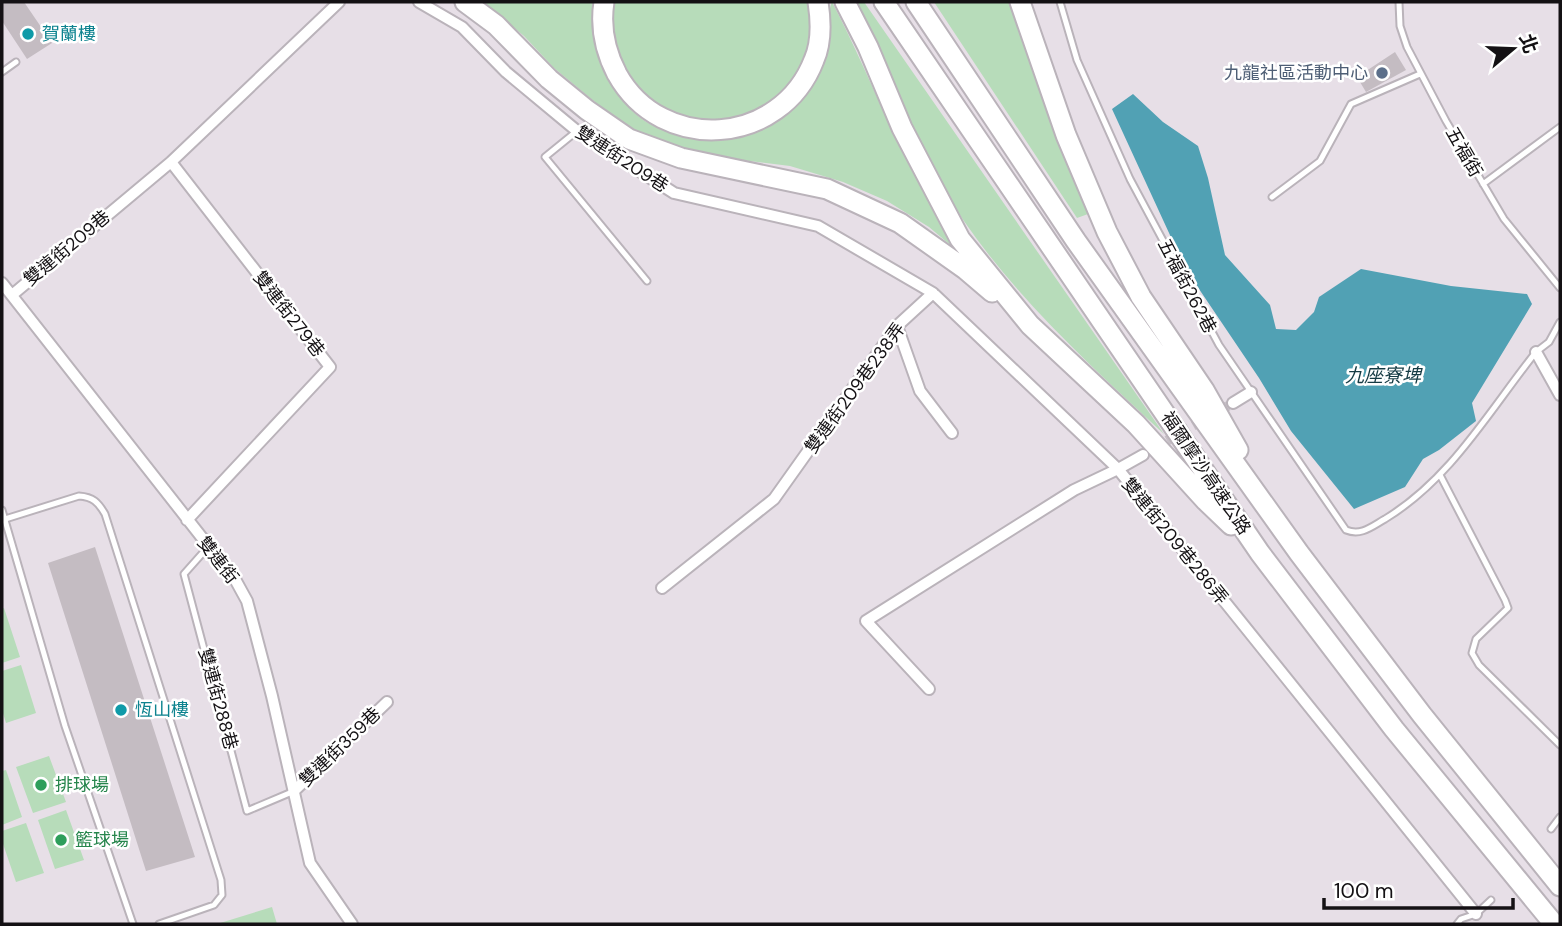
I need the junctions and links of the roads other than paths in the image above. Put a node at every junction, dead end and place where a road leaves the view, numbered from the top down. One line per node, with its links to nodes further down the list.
1 (339, 2): 17 (street, 雙連街209巷)
2 (419, 2): 16 (street, 雙連街209巷)
3 (465, 2): 27 (highway)
4 (604, 2): 5 (highway)
5 (818, 2)
6 (845, 2): 27 (highway)
7 (884, 2): 41 (highway, 福爾摩沙高速公路)
8 (916, 2): 42 (highway, 福爾摩沙高速公路)
9 (1060, 2): 30 (lane, 五福街262巷)
10 (1399, 2): 14 (lane, 五福街)
11 (1019, 3): 42 (highway)
12 (16, 62): 13 (lane)
13 (2, 72)
14 (1420, 74): 18 (lane, 五福街); 19 (lane)
15 (1560, 127): 18 (lane)
16 (577, 131): 20 (lane); 23 (street, 雙連街209巷)
17 (171, 162): 24 (street, 雙連街209巷); 39 (street, 雙連街279巷)
18 (1483, 184): 22 (lane, 五福街)
19 (1272, 197)
20 (647, 281)
21 (2, 283): 24 (street, 雙連街)
22 (1560, 288)
23 (933, 293): 26 (street, 雙連街209巷238弄); 35 (street)
24 (12, 295): 39 (street, 雙連街)
25 (1560, 322): 28 (lane)
26 (897, 326): 33 (street); 43 (street, 雙連街209巷238弄)
27 (1030, 326): 41 (highway)
28 (1536, 352): 29 (street); 36 (lane)
29 (1556, 384): 31 (street)
30 (1251, 392): 32 (street); 36 (lane, 五福街262巷)
31 (1560, 395)
32 (1233, 403)
33 (952, 433)
34 (1143, 455): 35 (street)
35 (1118, 469): 44 (street, 雙連街209巷286弄); 52 (street, 雙連街209巷286弄)
36 (1440, 475): 46 (lane)
37 (2, 510): 38 (lane)
38 (3, 520): 53 (lane); 54 (lane)
39 (187, 520): 40 (street, 雙連街)
40 (208, 548): 47 (street, 雙連街); 47 (lane, 雙連街288巷)
41 (1260, 553): 57 (highway, 福爾摩沙高速公路)
42 (1299, 553): 50 (highway, 福爾摩沙高速公路)
43 (662, 588)
44 (929, 689)
45 (387, 702): 47 (street, 雙連街359巷)
46 (1560, 745)
47 (293, 792): 55 (street, 雙連街)
48 (1560, 817): 49 (lane)
49 (1551, 829)
50 (1560, 887)
51 (1491, 900): 52 (lane)
52 (1476, 914): 56 (lane)
53 (133, 924)
54 (159, 924)
55 (352, 924)
56 (1457, 924)
57 (1554, 924)

